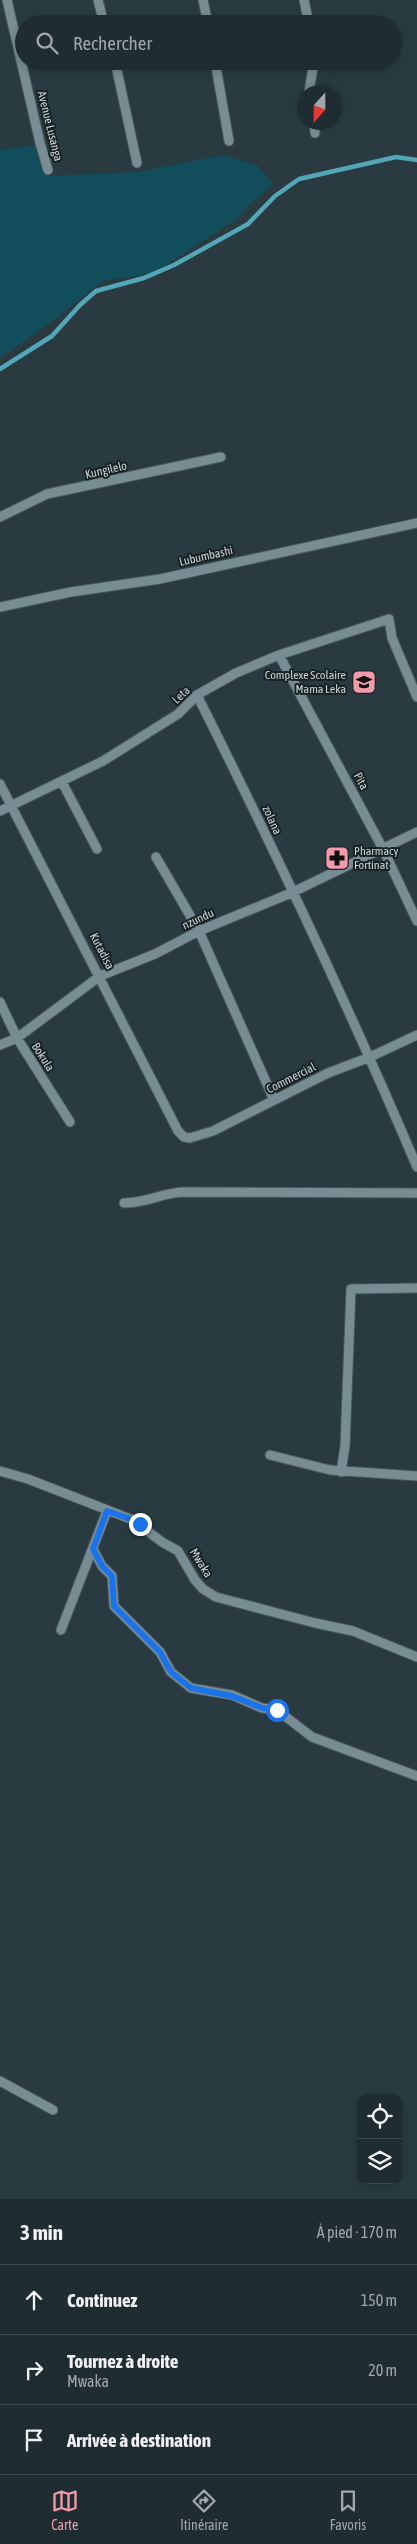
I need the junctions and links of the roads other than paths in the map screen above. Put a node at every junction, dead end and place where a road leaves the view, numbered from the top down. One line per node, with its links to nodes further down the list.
1 (7, 0): 8 (street, Avenue Lusanga)
2 (98, 0): 5 (street)
3 (203, 0): 6 (street)
4 (304, 0): 7 (street)
5 (102, 15)
6 (206, 15)
7 (308, 15)
8 (15, 35)
9 (23, 70): 18 (street, Avenue Lusanga)
10 (117, 70): 17 (street)
11 (217, 70): 16 (street)
12 (313, 70): 13 (street)
13 (310, 85)
14 (315, 130): 15 (street)
15 (315, 133)
16 (229, 142)
17 (137, 163)
18 (48, 170)
19 (221, 457): 20 (street, Kungilelo)
20 (0, 517)
21 (417, 523): 22 (street, Lubumbashi)
22 (0, 607)
23 (280, 655): 24 (street, Leta); 25 (street, Leta); 32 (street, Pita)
24 (197, 696): 26 (street, Leta); 34 (street, zolana)
25 (417, 697)
26 (62, 782): 28 (street, Leta); 31 (street)
27 (0, 784): 28 (street, Kutadisa)
28 (11, 806): 29 (street, Leta); 37 (street, Kutadisa)
29 (0, 812)
30 (417, 832): 32 (street, nzundu)
31 (97, 848)
32 (383, 849): 34 (street, nzundu); 35 (street, Pita)
33 (156, 857): 36 (street)
34 (291, 893): 36 (street, nzundu); 42 (street, zolana)
35 (417, 921)
36 (199, 931): 37 (street, nzundu); 43 (street)
37 (100, 976): 40 (street, nzundu); 45 (street, Kutadisa)
38 (0, 1002): 40 (street, Bokula)
39 (417, 1034): 42 (street, Commercial)
40 (17, 1038): 41 (street, nzundu); 44 (street, Bokula)
41 (0, 1045)
42 (370, 1057): 43 (street, Commercial); 46 (street, zolana)
43 (274, 1100): 45 (street, Commercial)
44 (70, 1122)
45 (178, 1132)
46 (417, 1167)
47 (417, 1193): 48 (street)
48 (124, 1203)
49 (417, 1288): 52 (street)
50 (270, 1455): 52 (street)
51 (0, 1471): 54 (street, Mwaka)
52 (341, 1472): 53 (street)
53 (417, 1476)
54 (107, 1511): 55 (street); 57 (street, Mwaka)
55 (93, 1549): 56 (street); 58 (street)
56 (61, 1630)
57 (417, 1657)
58 (417, 1776)
59 (0, 2081): 60 (street)
60 (53, 2110)

